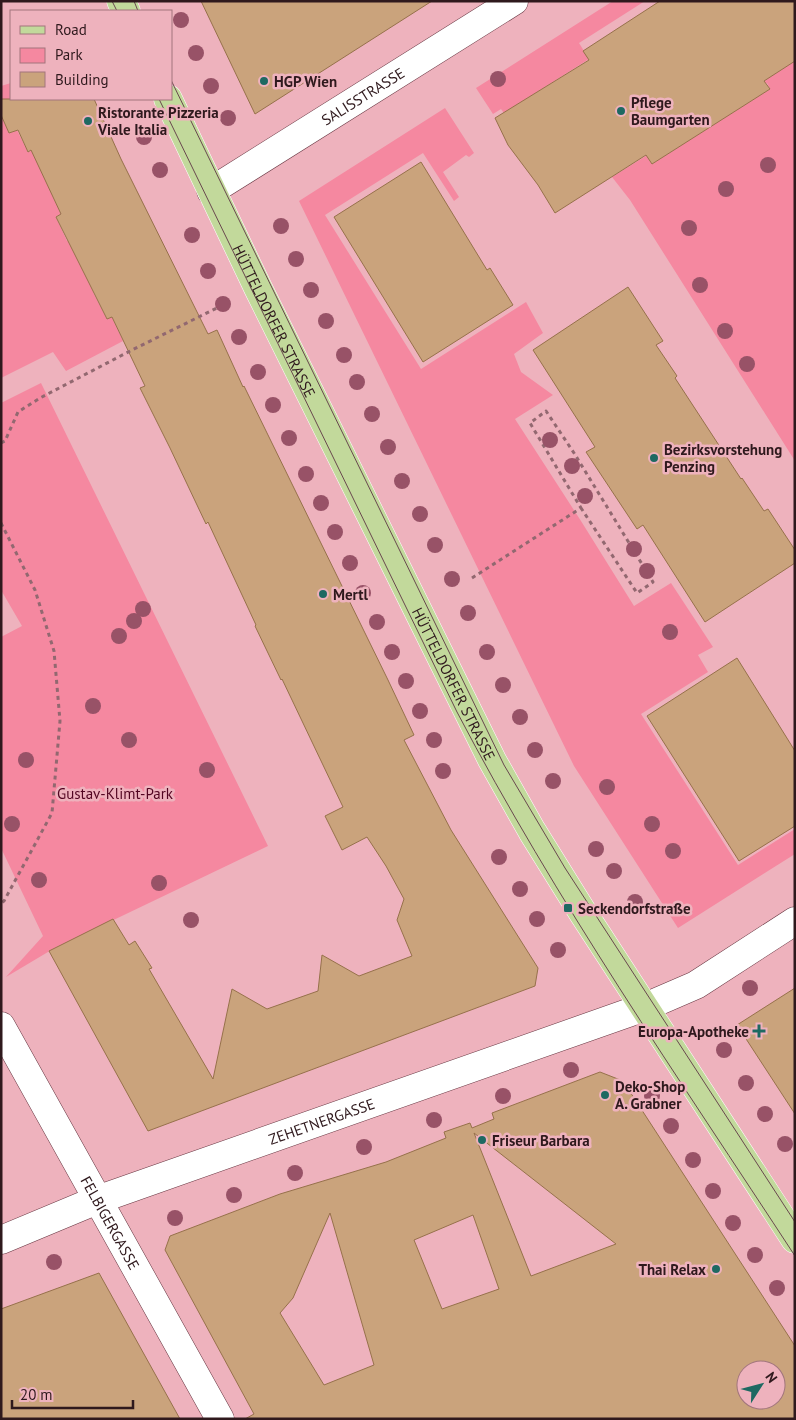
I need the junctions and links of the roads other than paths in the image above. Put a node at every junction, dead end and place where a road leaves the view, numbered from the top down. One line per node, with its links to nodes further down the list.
1 (514, 1): 3 (street, SALISSTRASSE)
2 (168, 100): 3 (main road, HÜTTELDORFER STRASSE)
3 (211, 191): 5 (main road, HÜTTELDORFER STRASSE)
4 (795, 921): 5 (street)
5 (645, 1007): 7 (street, ZEHETNERGASSE); 8 (main road, HÜTTELDORFER STRASSE)
6 (1, 1026): 7 (street, FELBIGERGASSE)
7 (97, 1200): 9 (street, ZEHETNERGASSE); 10 (street, FELBIGERGASSE)
8 (795, 1239)
9 (1, 1240)
10 (220, 1419)

